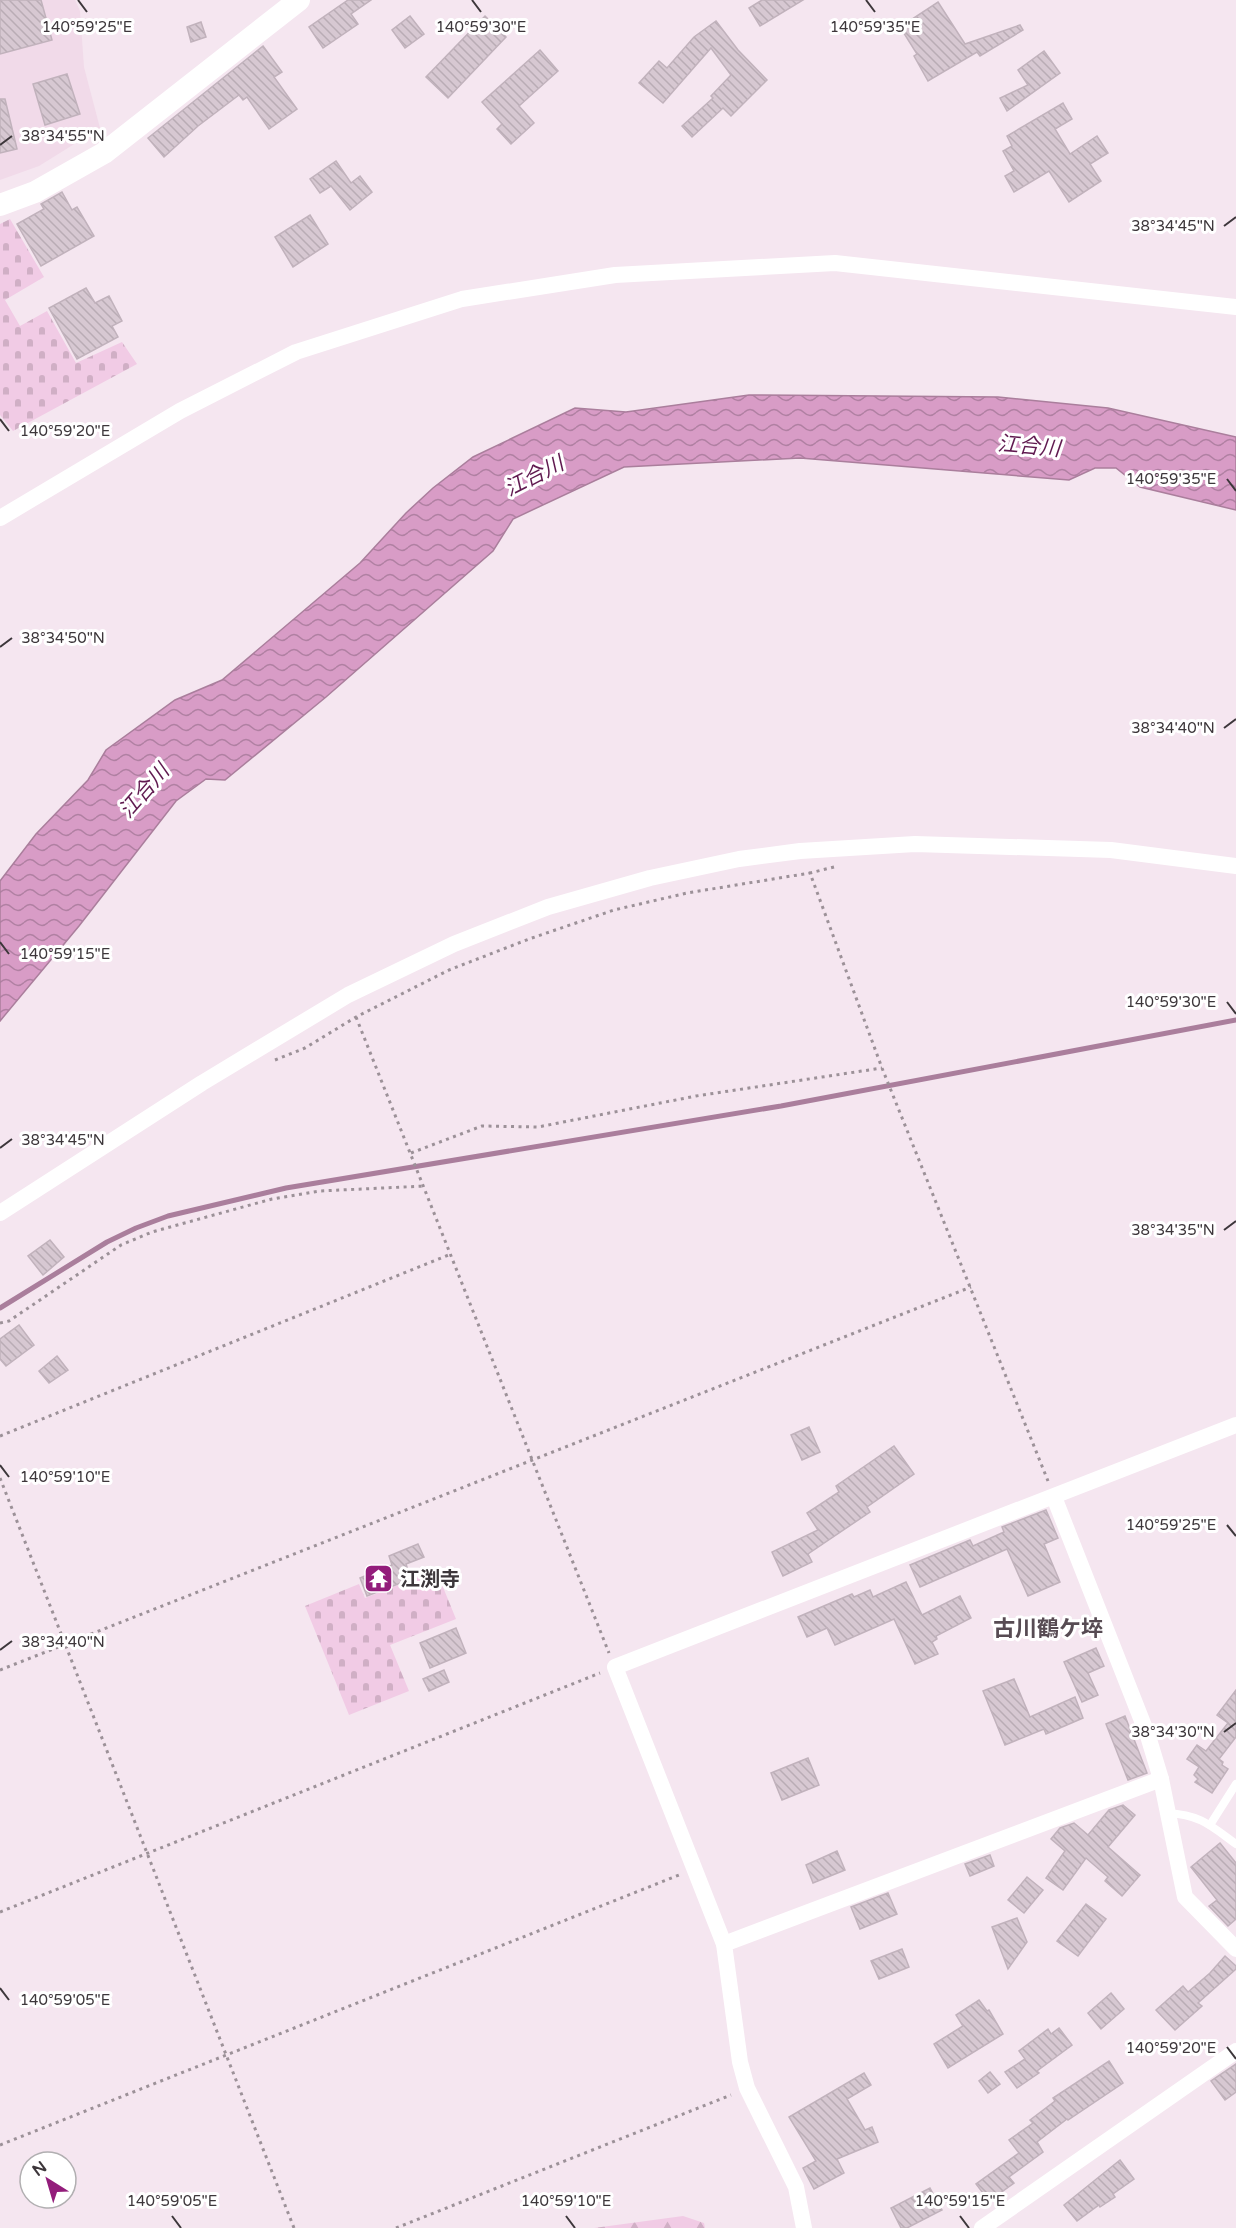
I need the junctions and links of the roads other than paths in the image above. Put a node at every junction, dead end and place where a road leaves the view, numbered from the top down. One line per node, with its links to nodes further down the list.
1 (299, 0): 2 (street)
2 (0, 205)
3 (1236, 307): 4 (street)
4 (0, 518)
5 (1236, 866): 6 (street)
6 (0, 1213)
7 (1236, 1425): 8 (street)
8 (1054, 1497): 9 (street); 14 (street)
9 (1161, 1779): 11 (street); 14 (street)
10 (1236, 1784): 12 (lane)
11 (1167, 1814): 12 (lane); 15 (street)
12 (1210, 1825): 13 (lane)
13 (1236, 1844)
14 (724, 1944): 17 (street)
15 (1236, 1949)
16 (1236, 2051): 18 (street)
17 (804, 2228)
18 (982, 2228)

